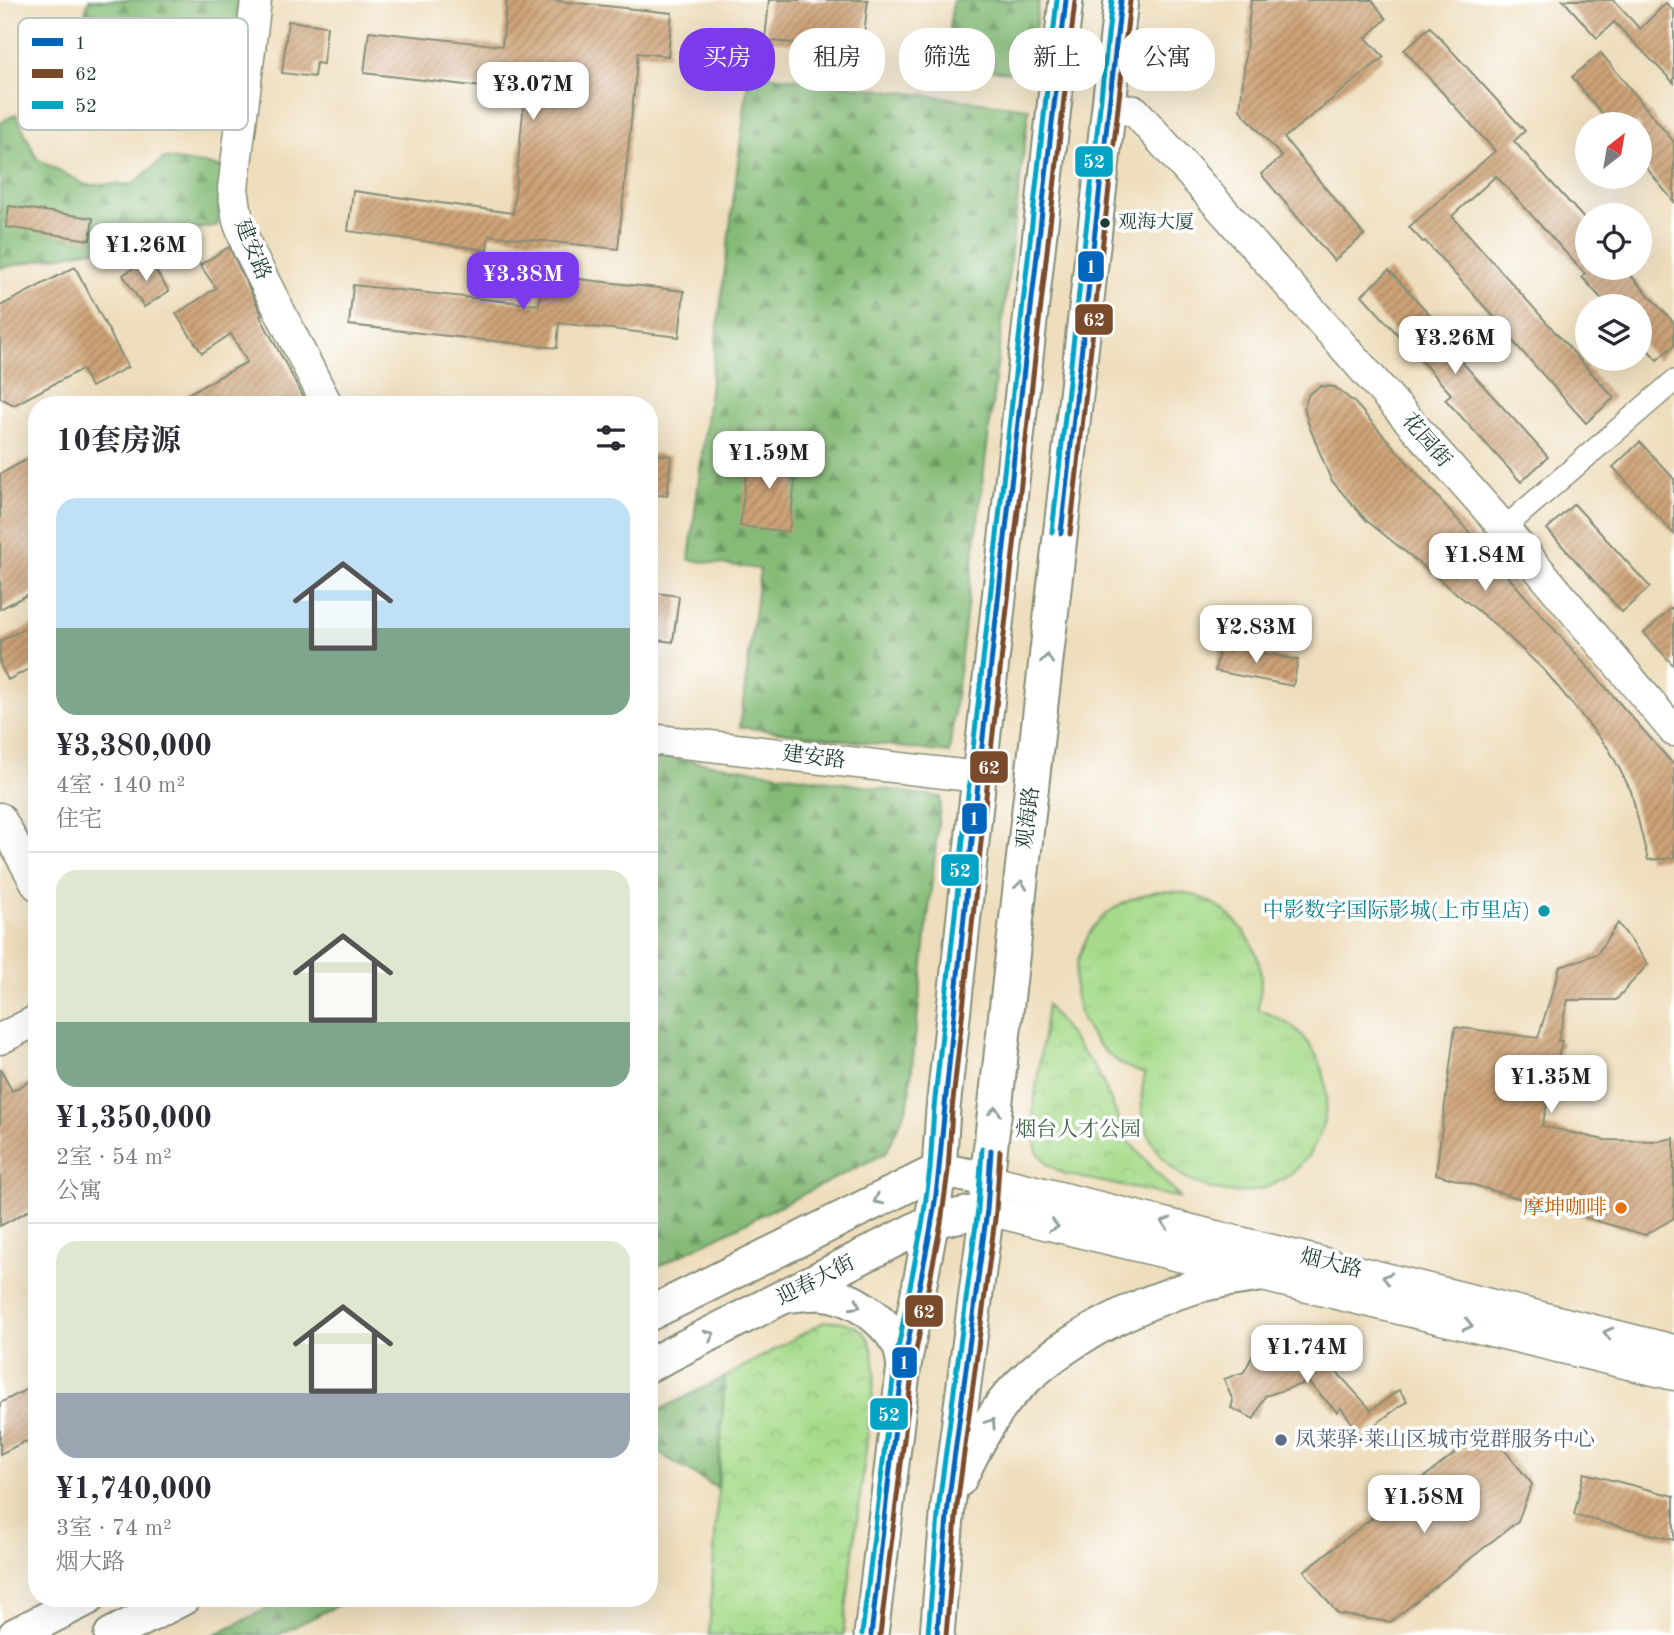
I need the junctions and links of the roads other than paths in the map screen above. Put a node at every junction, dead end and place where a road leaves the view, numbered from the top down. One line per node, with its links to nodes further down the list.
1 (256, 0): 4 (street, 建安路)
2 (1066, 0): 12 (main road)
3 (1121, 0): 5 (main road, 观海路)
4 (248, 66)
5 (1110, 107): 9 (street, 花园街); 18 (main road, 观海路, one-way to 5)
6 (240, 130): 8 (street, 建安路)
7 (1674, 381): 9 (street)
8 (323, 396)
9 (1504, 528): 10 (street, 花园街)
10 (1674, 731)
11 (658, 740): 12 (street, 建安路)
12 (979, 777): 17 (main road)
13 (0, 818): 14 (street)
14 (28, 869)
15 (28, 1025): 16 (street)
16 (0, 1039)
17 (939, 1170): 18 (main road); 19 (main road); 22 (main road, one-way to 22)
18 (987, 1194): 19 (main road, 迎春大街); 20 (street, 烟大路, one-way to 20); 23 (street, 烟大路, one-way to 18); 27 (main road, 观海路)
19 (932, 1221): 21 (main road, 迎春大街); 25 (main road)
20 (1259, 1275): 26 (street, 烟大路, one-way to 26); 27 (main road, one-way to 20)
21 (790, 1295): 24 (main road, 迎春大街, one-way to 21); 25 (main road, one-way to 25)
22 (658, 1310)
23 (1674, 1350)
24 (658, 1361)
25 (904, 1365): 32 (main road)
26 (1674, 1375)
27 (947, 1505): 33 (main road, 观海路)
28 (70, 1607): 30 (main road)
29 (165, 1607): 31 (main road)
30 (15, 1635)
31 (111, 1635)
32 (871, 1635)
33 (937, 1635)

